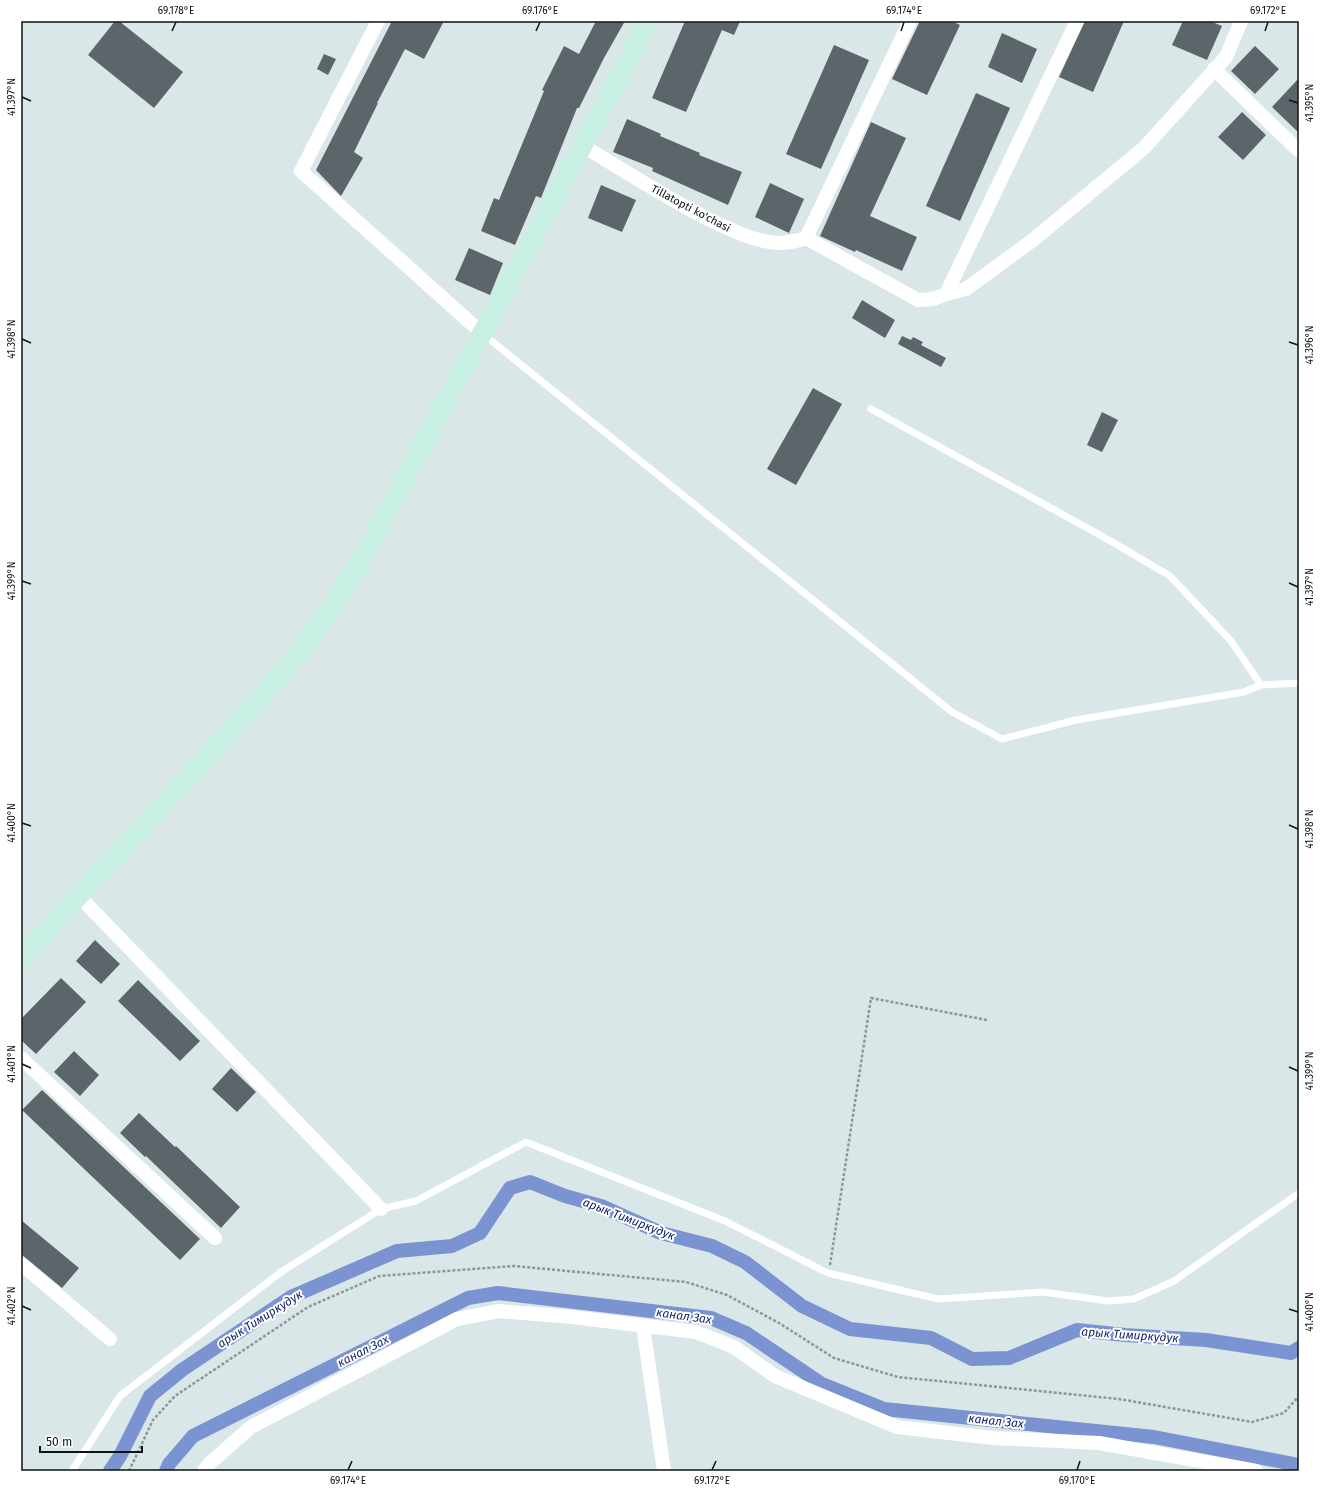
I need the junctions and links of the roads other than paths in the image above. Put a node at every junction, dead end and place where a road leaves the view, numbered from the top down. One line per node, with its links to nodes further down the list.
1 (378, 21): 11 (street)
2 (649, 21): 7 (main road)
3 (910, 21): 9 (street)
4 (1077, 21): 10 (street)
5 (1241, 21): 6 (street)
6 (1214, 70): 8 (street); 10 (street)
7 (583, 146): 9 (street, Tillatopti ko'chasi); 11 (main road)
8 (1299, 151)
9 (806, 238): 10 (street)
10 (946, 294)
11 (483, 334): 14 (lane); 15 (main road)
12 (871, 409): 14 (lane)
13 (1299, 683): 14 (lane)
14 (1261, 685)
15 (78, 895): 16 (main road); 19 (street)
16 (21, 959)
17 (21, 1058): 20 (street)
18 (1299, 1193): 19 (lane)
19 (381, 1209): 24 (lane)
20 (215, 1238)
21 (21, 1264): 23 (street)
22 (643, 1326): 25 (street); 26 (street); 27 (street)
23 (110, 1339)
24 (72, 1471)
25 (204, 1471)
26 (664, 1471)
27 (1256, 1471)

